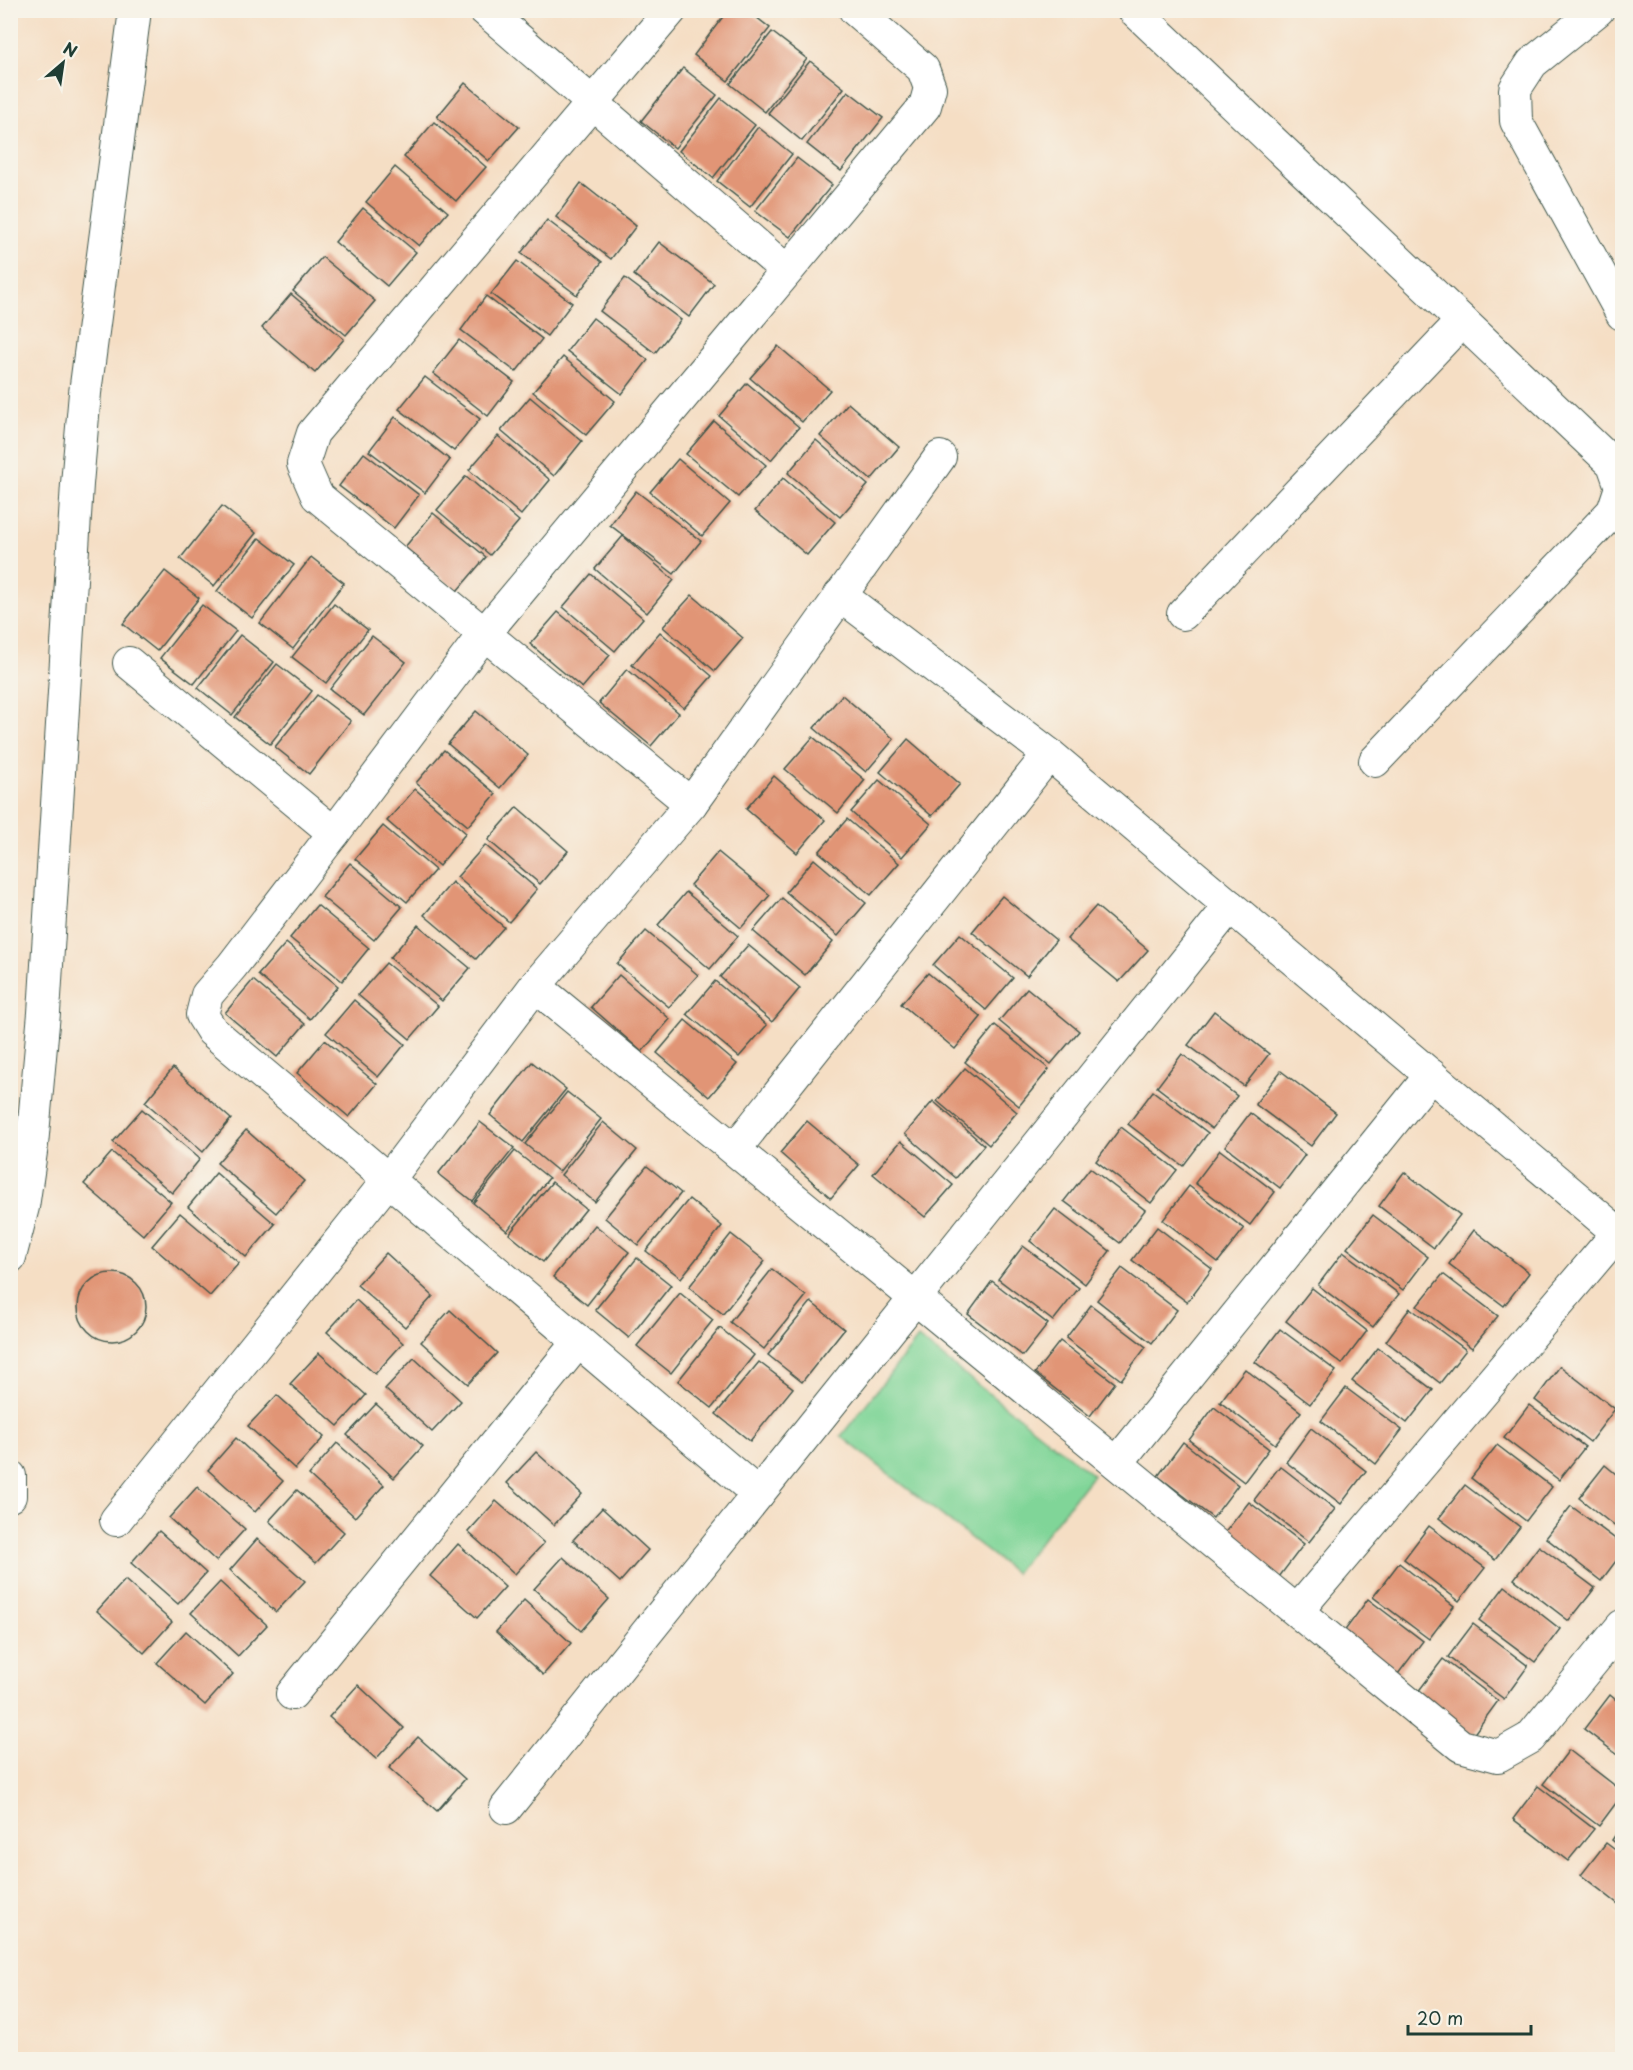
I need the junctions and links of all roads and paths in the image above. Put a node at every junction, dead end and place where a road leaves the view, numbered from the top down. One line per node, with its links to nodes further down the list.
1 (135, 10): 26 (street)
2 (485, 10): 7 (street)
3 (670, 10): 7 (street)
4 (855, 10): 8 (street)
5 (1134, 10): 10 (street)
6 (1598, 10): 9 (street)
7 (592, 103): 8 (street); 14 (street)
8 (788, 271): 14 (street)
9 (1618, 297)
10 (1462, 321): 13 (street); 17 (street)
11 (940, 457): 12 (street)
12 (840, 595): 16 (street); 18 (street)
13 (1183, 614)
14 (484, 634): 18 (street); 19 (street)
15 (129, 663): 19 (street)
16 (1049, 754): 20 (street); 23 (street)
17 (1375, 761)
18 (691, 804): 21 (street)
19 (334, 833): 24 (street)
20 (1230, 906): 22 (street); 27 (street)
21 (535, 986): 23 (street); 24 (street)
22 (1431, 1075): 25 (street); 29 (street)
23 (735, 1149): 27 (street)
24 (389, 1179): 28 (street); 33 (street)
25 (1621, 1232): 34 (street)
26 (10, 1257)
27 (916, 1298): 29 (street); 31 (street)
28 (578, 1342): 31 (street); 36 (street)
29 (1117, 1463): 34 (street)
30 (10, 1476): 32 (street)
31 (758, 1494): 37 (street)
32 (10, 1496)
33 (116, 1520)
34 (1298, 1610): 35 (street)
35 (1623, 1626)
36 (292, 1694)
37 (506, 1808)

